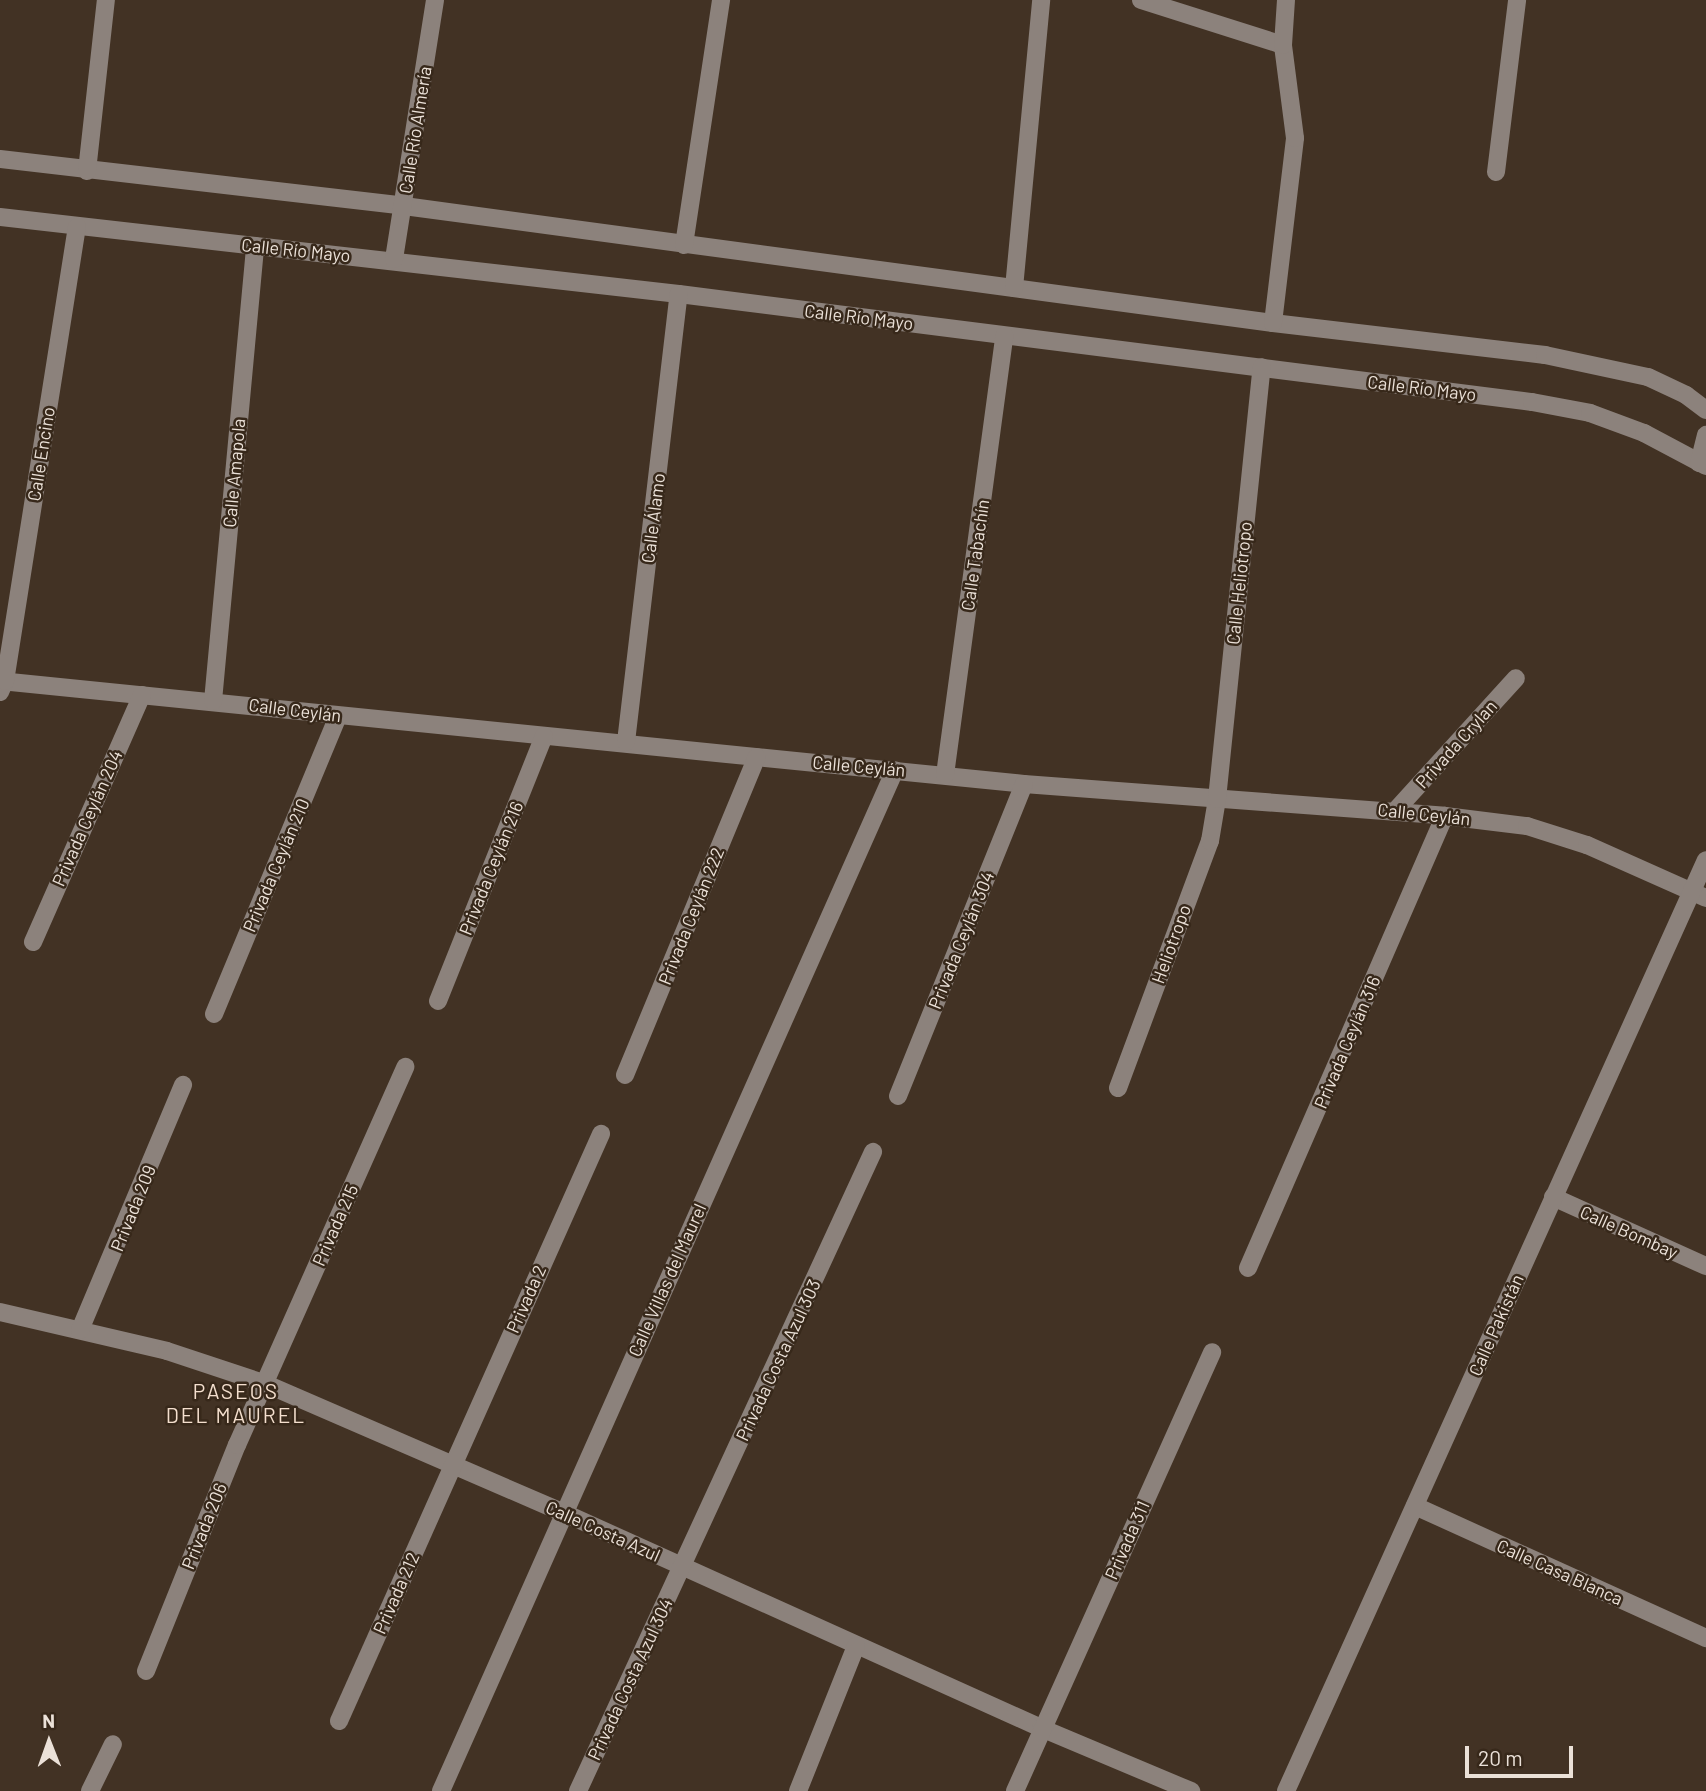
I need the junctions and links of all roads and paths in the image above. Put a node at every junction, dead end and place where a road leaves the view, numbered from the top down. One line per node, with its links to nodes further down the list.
1 (106, 0): 10 (street)
2 (435, 0): 12 (street, Calle Río Almería)
3 (721, 0): 15 (street)
4 (1041, 0): 18 (street)
5 (1141, 0): 8 (street)
6 (1286, 0): 8 (street)
7 (1517, 0): 11 (street)
8 (1283, 45): 20 (street)
9 (0, 159): 10 (street)
10 (87, 171): 12 (street)
11 (1496, 172)
12 (404, 206): 15 (street); 17 (street, Calle Río Almería)
13 (0, 217): 14 (street, Calle Río Mayo)
14 (78, 227): 16 (street, Calle Río Mayo); 27 (street, Calle Encino)
15 (684, 245): 18 (street)
16 (255, 246): 17 (street, Calle Río Mayo); 29 (street, Calle Amapola)
17 (394, 260): 19 (street, Calle Río Mayo)
18 (1014, 288): 20 (street)
19 (679, 294): 21 (street, Calle Río Mayo); 32 (street, Calle Álamo)
20 (1273, 323): 23 (street)
21 (1004, 336): 22 (street, Calle Río Mayo); 35 (street, Calle Tabachín)
22 (1262, 367): 25 (street, Calle Río Mayo); 37 (street, Calle Heliotropo)
23 (1706, 410)
24 (1706, 435): 25 (street)
25 (1703, 465)
26 (1516, 678): 38 (street, Privada Crylan)
27 (2, 685): 28 (street, Calle Ceylán)
28 (142, 695): 29 (street, Calle Ceylán); 42 (street, Privada Ceylán 204)
29 (213, 701): 30 (street, Calle Ceylán)
30 (338, 716): 31 (street, Calle Ceylán); 44 (street, Privada Ceylán 210)
31 (544, 736): 32 (street, Calle Ceylán); 43 (street, Privada Ceylán 216)
32 (626, 742): 33 (street, Calle Ceylán)
33 (757, 757): 34 (street, Calle Ceylán); 46 (street, Privada Ceylán 222)
34 (895, 770): 35 (street, Calle Ceylán); 61 (street, Calle Villas del Maurel)
35 (945, 775): 36 (street, Calle Ceylán)
36 (1024, 784): 37 (street, Calle Ceylán); 49 (street, Privada Ceylán 304)
37 (1217, 799): 38 (street, Calle Ceylán); 48 (street, Heliotropo)
38 (1396, 810): 39 (street, Calle Ceylán)
39 (1446, 816): 41 (street, Calle Ceylán); 54 (street, Privada Ceylán 316)
40 (1706, 860): 41 (street, Calle Pakistán)
41 (1699, 895): 52 (street, Calle Pakistán)
42 (33, 942)
43 (438, 1001)
44 (214, 1014)
45 (405, 1067): 58 (street, Privada 215)
46 (625, 1075)
47 (183, 1085): 56 (street, Privada 209)
48 (1118, 1088)
49 (898, 1096)
50 (601, 1134): 59 (street, Privada 2)
51 (873, 1152): 62 (street, Privada Costa Azul 303)
52 (1553, 1197): 53 (street, Calle Bombay); 60 (street, Calle Pakistán)
53 (1706, 1266)
54 (1248, 1268)
55 (0, 1312): 56 (street, Calle Costa Azul)
56 (80, 1331): 58 (street, Calle Costa Azul)
57 (1212, 1352): 67 (street, Privada 311)
58 (266, 1384): 59 (street, Calle Costa Azul); 65 (street, Privada 206)
59 (452, 1464): 61 (street, Calle Costa Azul); 66 (street, Privada 212)
60 (1415, 1506): 63 (street, Calle Casa Blanca); 75 (street, Calle Pakistán)
61 (562, 1512): 62 (street, Calle Costa Azul); 70 (street, Calle Villas del Maurel)
62 (683, 1568): 64 (street, Calle Costa Azul); 71 (street, Privada Costa Azul 304)
63 (1706, 1638)
64 (856, 1646): 67 (street, Calle Costa Azul); 72 (street)
65 (146, 1671)
66 (339, 1721)
67 (1041, 1728): 73 (street, Privada 311); 74 (street, Calle Costa Azul)
68 (113, 1744): 69 (street)
69 (90, 1791)
70 (441, 1791)
71 (578, 1791)
72 (798, 1791)
73 (1015, 1791)
74 (1191, 1791)
75 (1286, 1791)

